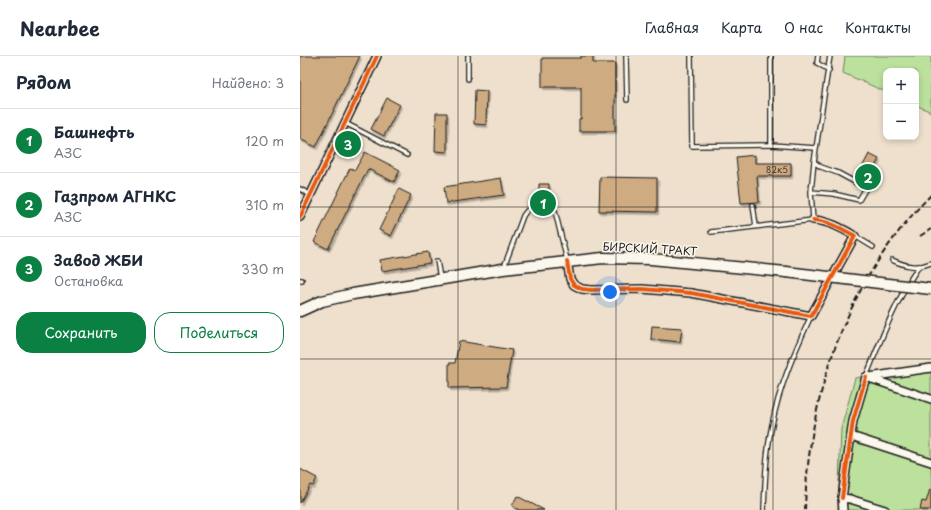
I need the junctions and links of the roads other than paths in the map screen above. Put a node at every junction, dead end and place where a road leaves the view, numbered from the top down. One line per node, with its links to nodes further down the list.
1 (377, 56): 11 (street)
2 (468, 56): 9 (lane)
3 (626, 56): 10 (lane)
4 (692, 56): 12 (lane)
5 (771, 56): 12 (lane)
6 (818, 56): 8 (lane)
7 (830, 56): 8 (lane)
8 (828, 70): 13 (lane)
9 (468, 79)
10 (627, 100)
11 (345, 123): 14 (lane); 18 (street)
12 (771, 145): 13 (lane)
13 (816, 148): 15 (lane)
14 (407, 155)
15 (814, 162): 17 (lane); 17 (lane)
16 (300, 189): 18 (lane)
17 (811, 192): 21 (lane)
18 (311, 195): 20 (street)
19 (754, 205): 22 (lane)
20 (300, 217)
21 (813, 220): 22 (lane); 24 (street)
22 (756, 226): 23 (lane)
23 (711, 232)
24 (855, 236): 25 (lane); 35 (street)
25 (873, 248)
26 (892, 260): 30 (lane)
27 (437, 261): 32 (lane)
28 (567, 261): 31 (main road, БИРСКИЙ ТРАКТ); 31 (lane); 33 (main road, БИРСКИЙ ТРАКТ, bridge); 35 (street)
29 (931, 263): 30 (lane)
30 (919, 266): 37 (lane)
31 (503, 269): 32 (main road, БИРСКИЙ ТРАКТ)
32 (440, 280): 34 (main road, БИРСКИЙ ТРАКТ)
33 (931, 289)
34 (300, 311)
35 (811, 316): 42 (lane)
36 (931, 368): 37 (street)
37 (866, 377): 38 (street); 39 (street)
38 (931, 399)
39 (851, 436): 40 (street); 41 (street)
40 (931, 462)
41 (842, 498): 43 (street); 44 (street)
42 (764, 510)
43 (843, 510)
44 (885, 510)

